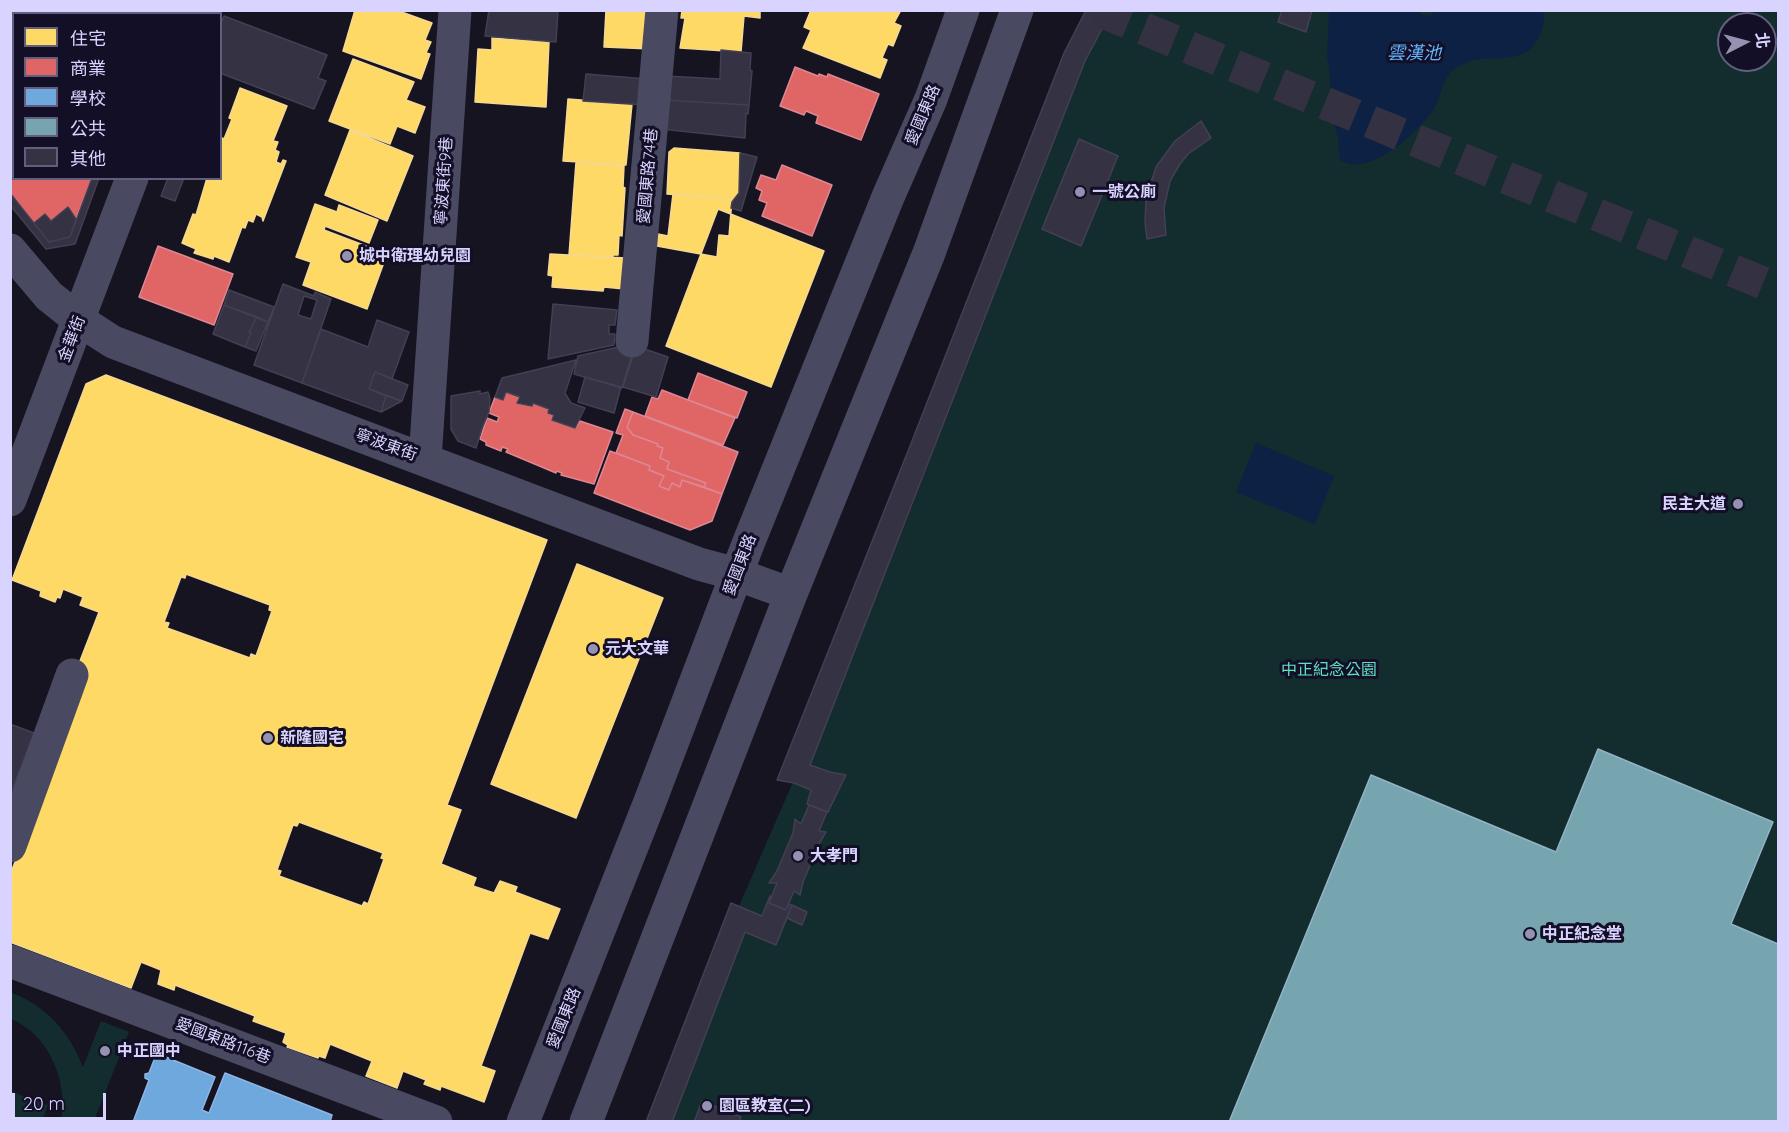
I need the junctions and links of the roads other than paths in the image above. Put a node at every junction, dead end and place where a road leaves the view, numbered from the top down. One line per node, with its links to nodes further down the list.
1 (455, 10): 9 (street, 寧波東街9巷)
2 (662, 10): 8 (street, 愛國東路74巷)
3 (963, 10): 11 (street, 愛國東路)
4 (1017, 10): 12 (street)
5 (131, 180): 7 (street, 金華街)
6 (10, 250): 7 (street, 寧波東街)
7 (80, 320): 9 (street, 寧波東街); 10 (street, 金華街)
8 (632, 341)
9 (425, 460): 11 (street, 寧波東街)
10 (10, 500)
11 (736, 574): 12 (street, 寧波東街); 17 (street, 愛國東路)
12 (791, 594): 18 (street)
13 (72, 675): 14 (street)
14 (10, 846)
15 (10, 961): 16 (street, 愛國東路116巷)
16 (436, 1122)
17 (524, 1122)
18 (586, 1122)

